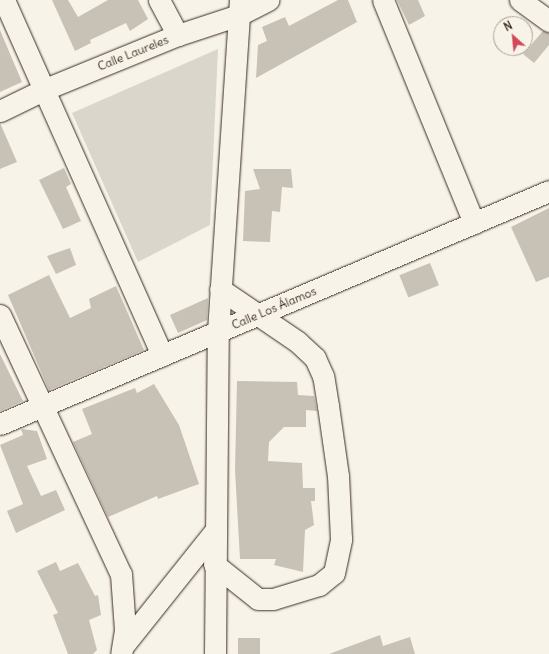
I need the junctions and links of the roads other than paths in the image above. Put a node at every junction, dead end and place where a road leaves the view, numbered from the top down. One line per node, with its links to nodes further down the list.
1 (4, 0): 9 (street)
2 (159, 0): 8 (street)
3 (268, 0): 6 (street, Calle Laureles)
4 (383, 0): 12 (street)
5 (520, 0): 7 (street)
6 (240, 7): 8 (street, Calle Laureles); 13 (street)
7 (549, 21)
8 (178, 35): 9 (street, Calle Laureles)
9 (43, 90): 10 (street, Calle Laureles); 17 (street)
10 (0, 111)
11 (549, 191): 12 (street, Calle Los Álamos)
12 (474, 223): 15 (street, Calle Los Álamos)
13 (220, 289): 15 (street); 16 (street)
14 (0, 315): 18 (street)
15 (258, 315): 16 (street, Calle Los Álamos); 21 (street)
16 (218, 331): 17 (street, Calle Los Álamos); 20 (street)
17 (162, 355): 18 (street, Calle Los Álamos)
18 (40, 407): 19 (street, Calle Los Álamos); 22 (street)
19 (0, 424)
20 (214, 532): 21 (street); 22 (street)
21 (214, 564): 23 (street)
22 (122, 650)
23 (215, 654)

